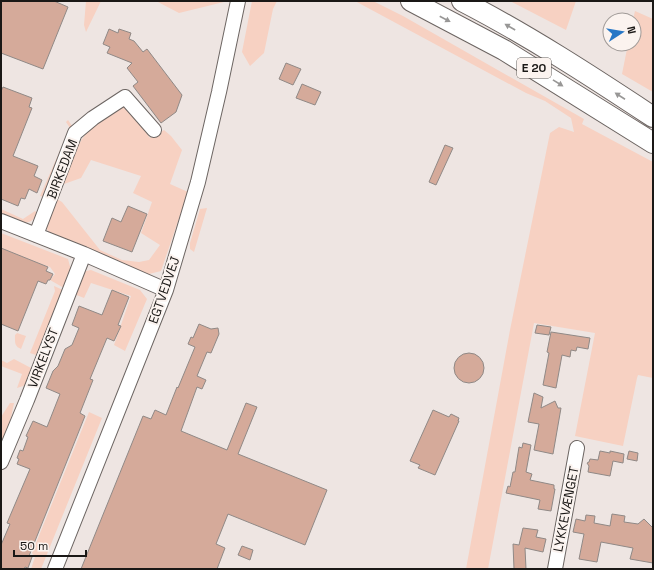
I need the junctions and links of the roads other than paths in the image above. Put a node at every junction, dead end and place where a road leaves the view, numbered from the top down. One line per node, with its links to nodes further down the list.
1 (238, 1): 10 (street, EGTVEDVEJ)
2 (411, 1): 6 (highway, E 20, one-way to 6)
3 (462, 1): 4 (highway, E 20, one-way to 3)
4 (653, 117)
5 (154, 130): 8 (street, BIRKEDAM)
6 (653, 143)
7 (1, 221): 8 (street)
8 (36, 235): 9 (street)
9 (84, 254): 10 (street); 12 (street, VIRKELYST)
10 (166, 290): 13 (street, EGTVEDVEJ)
11 (577, 448): 14 (street, LYKKEVÆNGET)
12 (1, 462)
13 (55, 569)
14 (555, 569)

